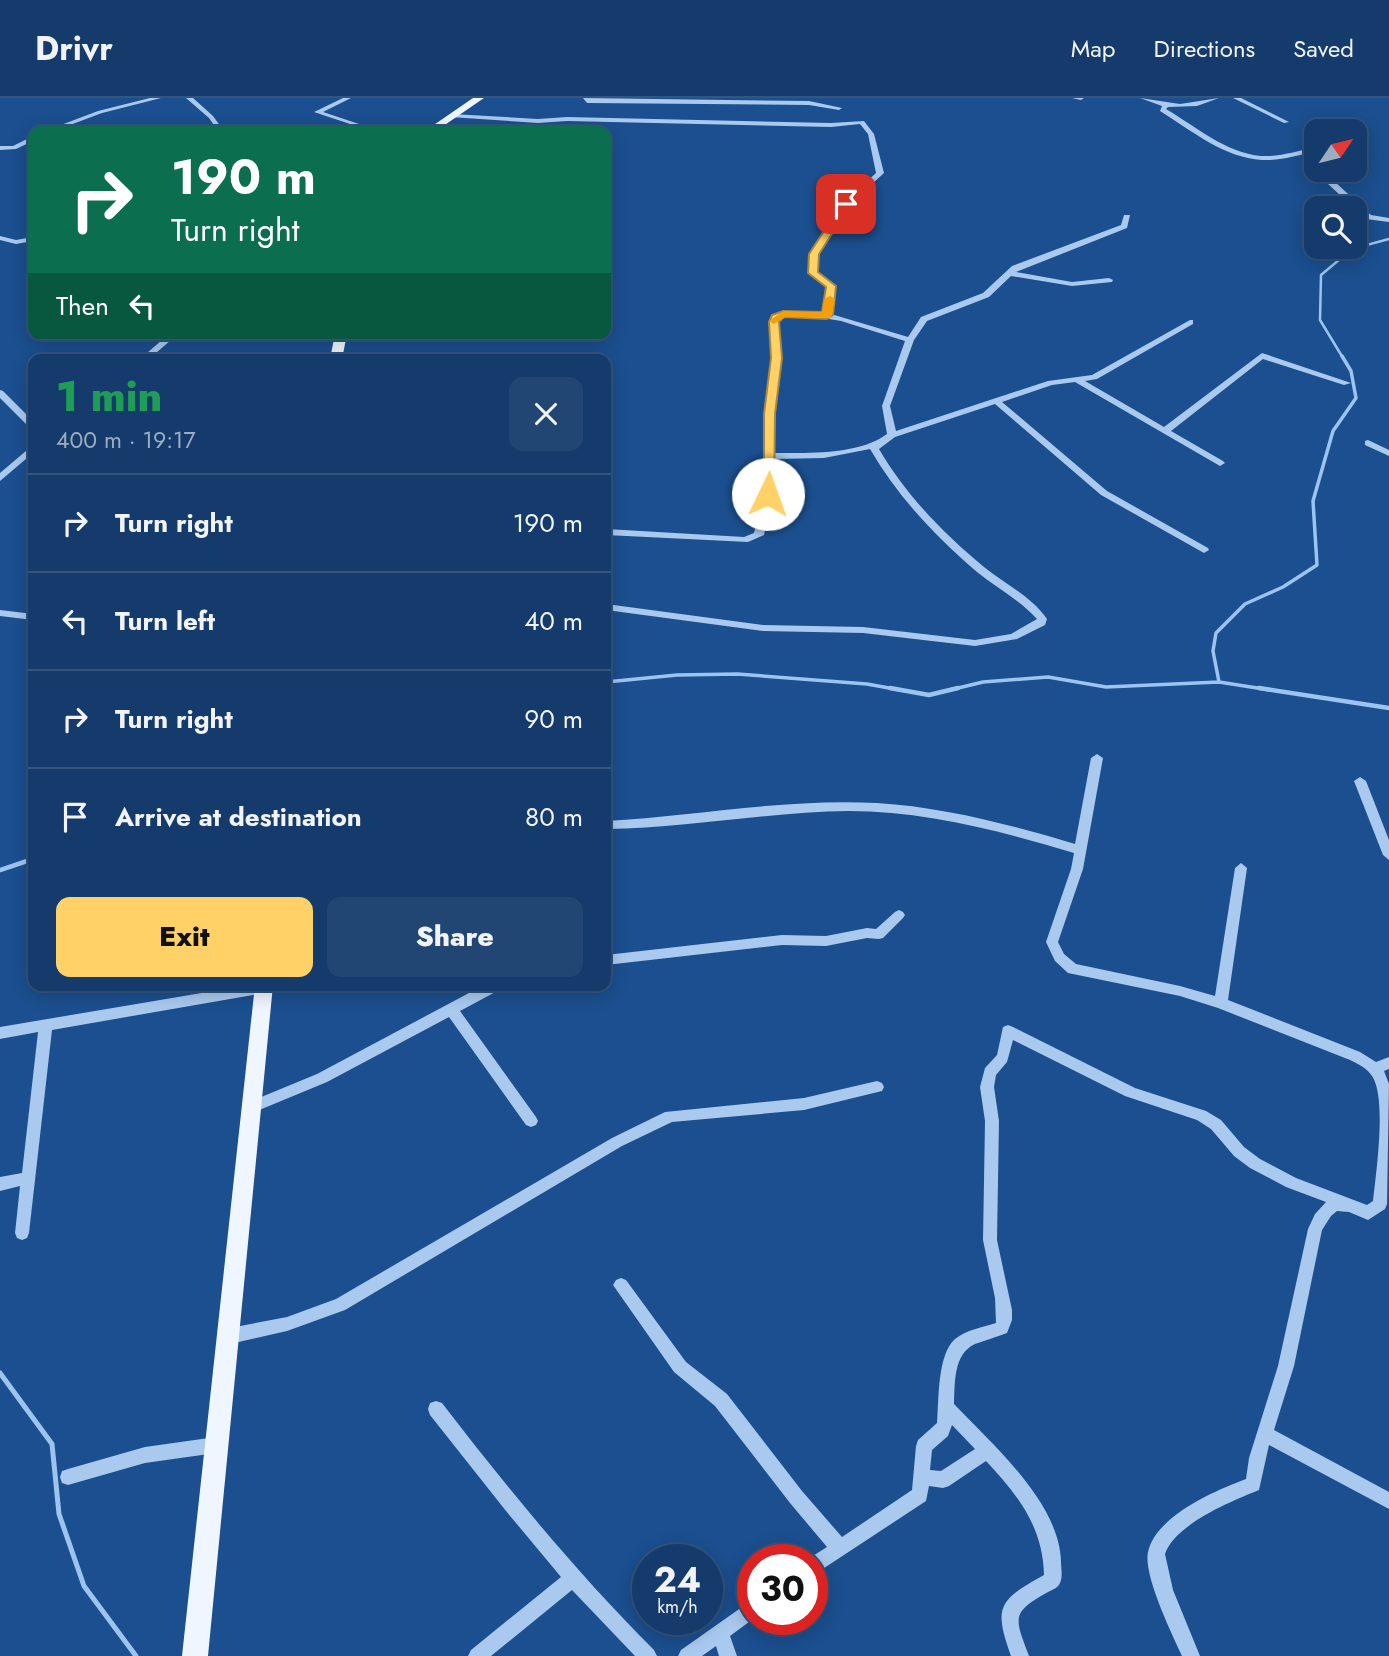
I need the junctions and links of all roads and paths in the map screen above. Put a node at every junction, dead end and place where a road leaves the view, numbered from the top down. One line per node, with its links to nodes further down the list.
1 (158, 98): 17 (street)
2 (188, 98): 18 (street)
3 (348, 98): 19 (street)
4 (479, 98): 15 (main road)
5 (586, 98): 11 (street)
6 (1075, 98): 7 (street)
7 (1081, 98)
8 (1143, 98): 13 (street)
9 (1216, 98): 13 (street)
10 (1236, 98): 16 (street)
11 (658, 100): 12 (street)
12 (692, 100): 14 (street)
13 (1166, 106): 24 (street)
14 (839, 108)
15 (452, 116): 20 (main road); 33 (street)
16 (1286, 122)
17 (62, 126)
18 (217, 126)
19 (361, 126)
20 (437, 126)
21 (28, 141): 22 (street)
22 (0, 148)
23 (1304, 152): 24 (street)
24 (1299, 153): 25 (street)
25 (1304, 157)
26 (1331, 182): 28 (street)
27 (1127, 217): 31 (street)
28 (1389, 220)
29 (0, 237): 30 (street)
30 (28, 240)
31 (1009, 273): 32 (street); 36 (street)
32 (1108, 280)
33 (827, 315): 36 (street); 49 (street)
34 (1190, 321): 38 (street)
35 (167, 340): 37 (street)
36 (910, 340): 44 (street)
37 (150, 354)
38 (1077, 380): 41 (street); 43 (street)
39 (1347, 383): 43 (street)
40 (0, 393): 42 (street)
41 (996, 401): 44 (street); 53 (street)
42 (28, 421)
43 (1166, 431): 50 (street)
44 (892, 435): 46 (street)
45 (1368, 443): 48 (street)
46 (876, 445): 49 (street); 54 (street)
47 (28, 453): 51 (street)
48 (1389, 453)
49 (770, 456): 52 (street)
50 (1220, 463)
51 (0, 478)
52 (611, 532)
53 (1204, 550)
54 (611, 608)
55 (0, 613): 56 (street)
56 (28, 616)
57 (1097, 758): 60 (street)
58 (1360, 781): 61 (street)
59 (611, 825): 60 (street)
60 (1080, 850): 68 (street)
61 (1389, 855)
62 (1241, 869): 68 (street)
63 (899, 915): 64 (street)
64 (611, 959)
65 (240, 991): 70 (street)
66 (264, 991): 75 (main road)
67 (485, 991): 69 (street)
68 (1221, 1003): 73 (street)
69 (451, 1009): 75 (street); 76 (street)
70 (46, 1024): 71 (street); 78 (street)
71 (0, 1033)
72 (1389, 1063): 73 (street)
73 (1374, 1069): 77 (street)
74 (877, 1087): 83 (street)
75 (252, 1107): 83 (main road)
76 (531, 1121)
77 (1388, 1145): 80 (street)
78 (28, 1178): 79 (street); 81 (street)
79 (0, 1184)
80 (1345, 1203): 84 (street); 86 (street)
81 (22, 1233)
82 (621, 1284): 92 (street)
83 (230, 1336): 87 (main road)
84 (947, 1408): 88 (street); 90 (street)
85 (436, 1409): 94 (street)
86 (1265, 1434): 91 (street); 103 (street)
87 (216, 1445): 89 (street); 97 (main road)
88 (986, 1451): 90 (street); 102 (street)
89 (68, 1477)
90 (923, 1477): 92 (street)
91 (1389, 1501)
92 (839, 1547): 93 (street)
93 (828, 1555)
94 (574, 1577): 98 (street); 99 (street)
95 (716, 1635): 100 (street)
96 (721, 1635): 101 (street)
97 (195, 1656)
98 (477, 1656)
99 (648, 1656)
100 (687, 1656)
101 (728, 1656)
102 (1020, 1656)
103 (1191, 1656)

